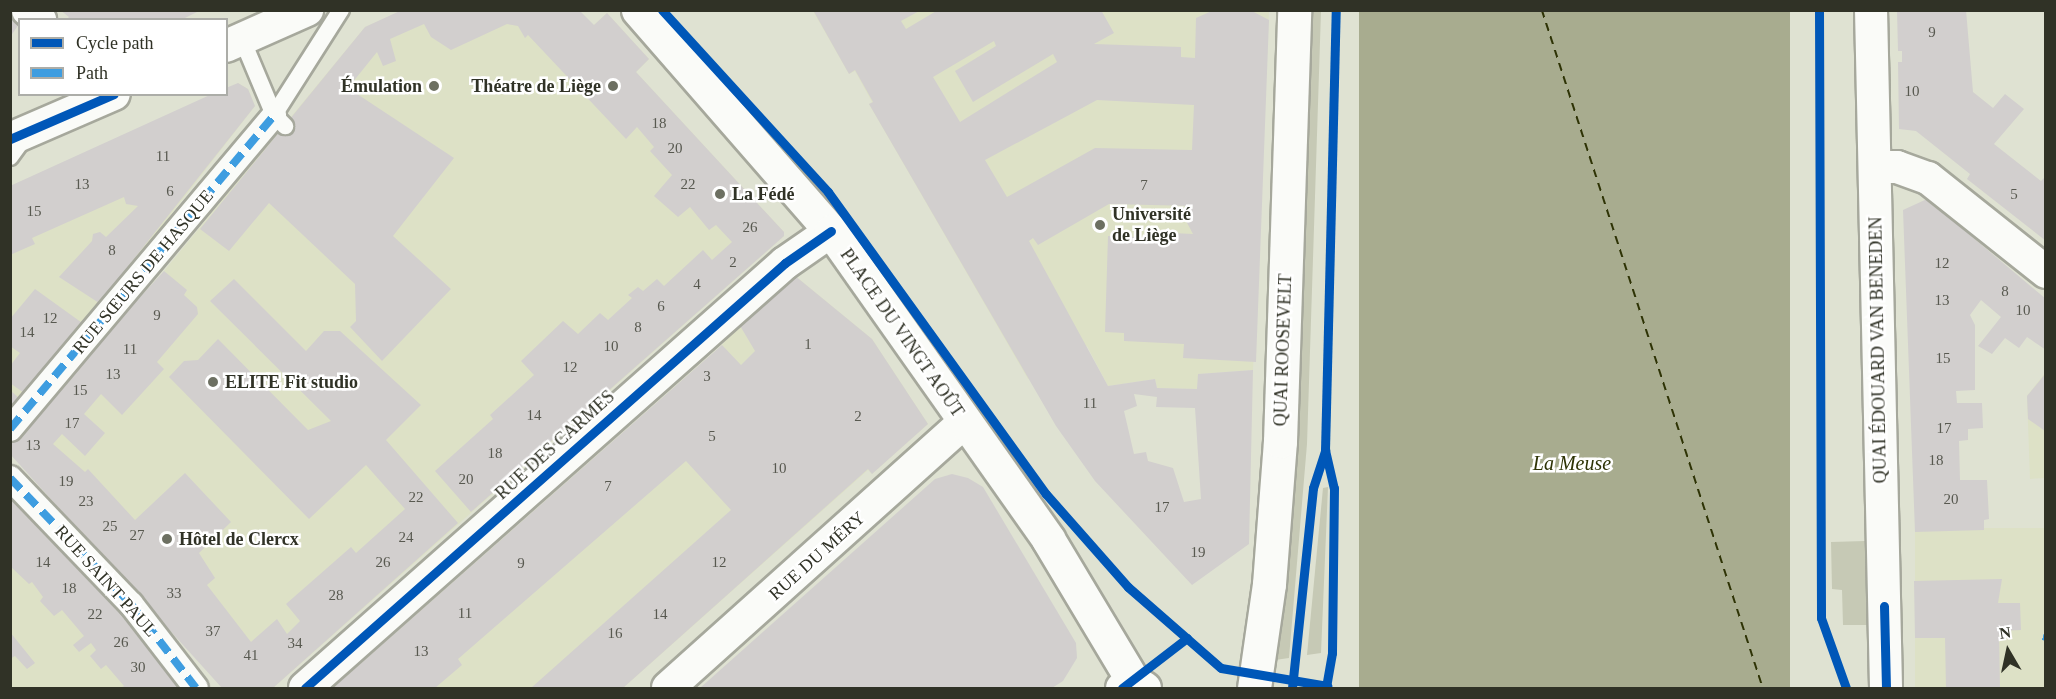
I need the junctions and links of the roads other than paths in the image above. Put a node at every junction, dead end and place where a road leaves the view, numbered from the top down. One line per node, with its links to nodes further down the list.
1 (307, 10): 6 (street)
2 (341, 10): 8 (lane, RUE SŒURS DE HASQUE)
3 (638, 10): 12 (street, PLACE DU VINGT AOÛT)
4 (1294, 10): 21 (street, QUAI ROOSEVELT)
5 (1870, 10): 11 (street, QUAI ÉDOUARD VAN BENEDEN)
6 (234, 42): 8 (lane)
7 (109, 96): 9 (street)
8 (279, 121): 15 (street, RUE SŒURS DE HASQUE)
9 (20, 135): 10 (lane)
10 (10, 157)
11 (1875, 167): 13 (street); 22 (street, QUAI ÉDOUARD VAN BENEDEN)
12 (831, 231): 14 (street, PLACE DU VINGT AOÛT); 19 (street, RUE DES CARMES)
13 (2046, 272)
14 (964, 422): 17 (street, PLACE DU VINGT AOÛT); 20 (street, RUE DU MÉRY)
15 (10, 429)
16 (10, 478): 18 (street, RUE SAINT PAUL)
17 (1134, 687)
18 (196, 688)
19 (305, 688)
20 (668, 688)
21 (1254, 688)
22 (1886, 688)

